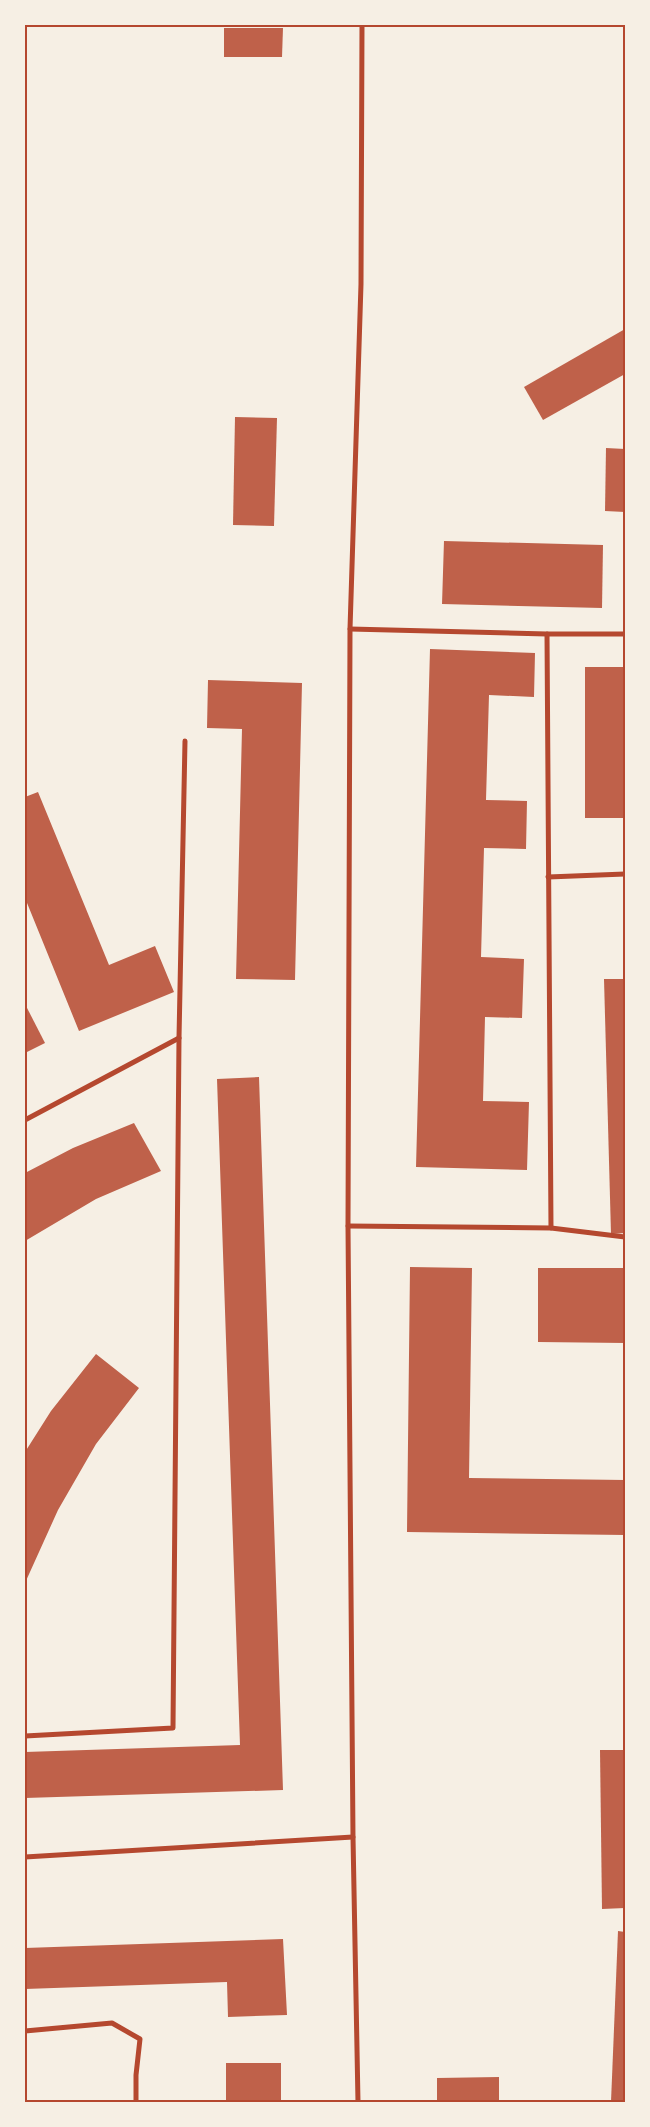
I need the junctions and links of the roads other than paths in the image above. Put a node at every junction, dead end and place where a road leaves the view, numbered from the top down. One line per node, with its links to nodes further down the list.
1 (362, 25): 2 (street)
2 (350, 629): 3 (street); 10 (street)
3 (547, 634): 4 (street); 7 (street)
4 (625, 634)
5 (185, 741): 8 (street)
6 (625, 874): 7 (street)
7 (548, 878): 11 (street)
8 (179, 1038): 9 (street); 13 (street)
9 (25, 1120)
10 (348, 1226): 11 (street); 14 (street)
11 (550, 1228): 12 (street)
12 (625, 1236)
13 (25, 1736)
14 (353, 1837): 15 (street); 18 (street)
15 (25, 1857)
16 (25, 2031): 17 (street)
17 (136, 2102)
18 (358, 2102)

